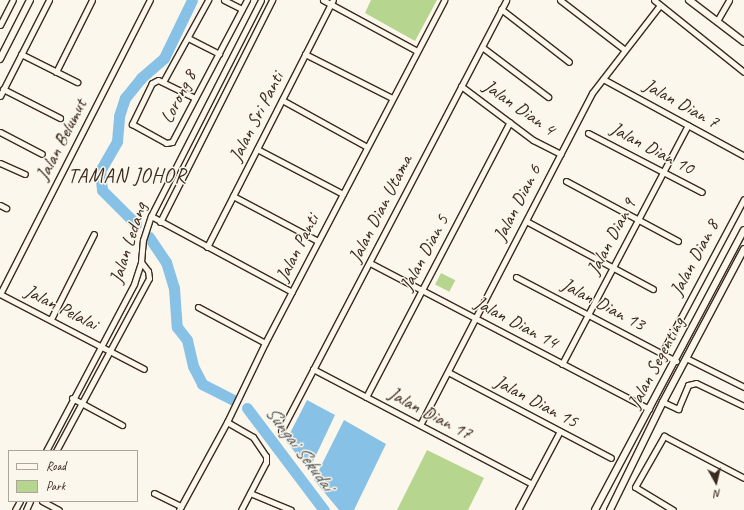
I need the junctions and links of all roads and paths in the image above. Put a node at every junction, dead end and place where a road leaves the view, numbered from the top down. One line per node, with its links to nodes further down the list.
1 (13, 0): 23 (street)
2 (30, 0): 32 (street)
3 (49, 0): 29 (street)
4 (92, 0): 34 (street)
5 (150, 0): 85 (street, Jalan Belumut)
6 (208, 0): 24 (street)
7 (224, 0): 20 (street)
8 (247, 0): 20 (street, Lorong 8)
9 (261, 0): 41 (street, Jalan Ledang)
10 (272, 0): 46 (street)
11 (323, 0): 18 (street)
12 (444, 0): 28 (street, Jalan Panti)
13 (506, 0): 21 (street, Jalan Dian Utama)
14 (560, 0): 27 (street)
15 (654, 0): 19 (street)
16 (689, 0): 22 (street)
17 (729, 0): 22 (street)
18 (332, 2): 28 (street); 31 (street, Jalan Sri Panti)
19 (660, 5): 27 (street, Jalan Dian 6); 35 (street)
20 (242, 9): 30 (street, Lorong 8)
21 (501, 9): 26 (street, Jalan Dian Utama); 33 (street)
22 (717, 21): 25 (street)
23 (0, 24)
24 (188, 38): 30 (street); 37 (street)
25 (744, 42)
26 (482, 47): 39 (street, Jalan Dian Utama); 43 (street)
27 (625, 50): 36 (street, Jalan Dian 6)
28 (417, 51): 45 (street, Jalan Panti)
29 (21, 54): 34 (street); 40 (street)
30 (219, 54): 44 (street, Lorong 8)
31 (305, 54): 45 (street); 47 (street, Jalan Sri Panti)
32 (0, 59)
33 (569, 62)
34 (56, 72): 38 (street)
35 (744, 72)
36 (603, 78): 50 (street, Jalan Dian 7); 56 (street, Jalan Dian 6)
37 (160, 81): 44 (street); 44 (street, Lorong 8)
38 (77, 82)
39 (461, 86): 49 (street, Jalan Dian 4); 79 (street, Jalan Dian Utama)
40 (3, 89): 42 (street); 48 (street)
41 (213, 94): 46 (street); 68 (street, Jalan Ledang)
42 (0, 96)
43 (548, 97)
44 (195, 98)
45 (392, 98): 53 (street, Jalan Panti)
46 (222, 100): 71 (street)
47 (282, 100): 53 (street); 54 (street, Jalan Sri Panti)
48 (60, 118)
49 (510, 122): 56 (street, Jalan Dian 4); 83 (street, Jalan Dian 5)
50 (688, 125): 57 (street, Jalan Dian 7); 59 (street, Jalan Dian 9)
51 (0, 132): 55 (street)
52 (588, 132): 59 (street, Jalan Dian 10)
53 (367, 147): 63 (street, Jalan Panti)
54 (257, 149): 63 (street); 64 (street, Jalan Sri Panti)
55 (42, 154)
56 (561, 154): 70 (street, Jalan Dian 6)
57 (744, 156)
58 (0, 163): 60 (street)
59 (663, 172): 62 (street, Jalan Dian 10); 69 (street, Jalan Dian 9)
60 (25, 174)
61 (566, 181): 69 (street)
62 (702, 192)
63 (343, 194): 74 (street, Jalan Panti)
64 (233, 196): 74 (street); 76 (street, Jalan Sri Panti)
65 (744, 199): 93 (street, Jalan Dian 8)
66 (0, 205): 67 (street)
67 (6, 208)
68 (151, 216): 71 (street); 78 (street, Jalan Ledang)
69 (638, 220): 75 (street); 80 (street, Jalan Dian 9)
70 (526, 221): 80 (street); 88 (street, Jalan Dian 6)
71 (160, 222): 76 (street)
72 (744, 230): 95 (street, Jalan Segenting)
73 (94, 234): 89 (street)
74 (318, 241): 84 (street, Jalan Panti)
75 (678, 241)
76 (207, 247): 84 (street)
77 (744, 249): 94 (street, Jalan Segenting)
78 (141, 262): 91 (street, Jalan Ledang); 92 (street)
79 (370, 263): 83 (street, Jalan Dian 14); 98 (street, Jalan Dian Utama)
80 (613, 267): 82 (street); 87 (street, Jalan Dian 9)
81 (516, 277): 87 (street, Jalan Dian 13)
82 (653, 289)
83 (422, 290): 88 (street, Jalan Dian 14); 101 (street, Jalan Dian 5)
84 (292, 292): 90 (street, Jalan Panti)
85 (0, 294): 89 (street, Jalan Pelalai)
86 (198, 307): 90 (street)
87 (588, 315): 93 (street, Jalan Dian 13); 96 (street, Jalan Dian 9)
88 (476, 318): 96 (street, Jalan Dian 14); 99 (street, Jalan Dian 6)
89 (51, 319): 91 (street, Jalan Pelalai)
90 (265, 344): 107 (street, Jalan Panti)
91 (102, 346): 92 (street, Jalan Pelalai); 102 (street, Jalan Ledang)
92 (108, 350): 97 (street, Jalan Pelalai); 104 (street)
93 (662, 354): 95 (street, Jalan Dian 13)
94 (686, 358): 100 (street); 103 (street, Jalan Segenting)
95 (676, 361): 106 (street, Jalan Segenting)
96 (562, 364): 106 (street, Jalan Dian 14)
97 (144, 369)
98 (313, 369): 101 (street, Jalan Dian 17); 110 (street, Jalan Dian Utama)
99 (448, 372): 109 (street, Jalan Dian 6); 111 (street, Jalan Dian 15)
100 (744, 387)
101 (366, 397): 109 (street, Jalan Dian 17)
102 (72, 398): 104 (street); 112 (street, Jalan Ledang)
103 (663, 402): 105 (street); 126 (street, Jalan Segenting)
104 (80, 403): 108 (street); 113 (street)
105 (744, 406)
106 (649, 409): 125 (street, Jalan Segenting)
107 (227, 422): 118 (street); 120 (street, Jalan Panti)
108 (122, 424)
109 (420, 425): 116 (street, Jalan Dian 17)
110 (281, 431)
111 (560, 431): 114 (street, Jalan Dian 15); 116 (street)
112 (46, 450)
113 (56, 450)
114 (611, 458)
115 (744, 478): 127 (street)
116 (532, 484): 124 (street)
117 (154, 493): 120 (street)
118 (250, 493): 122 (street); 123 (street)
119 (44, 502): 121 (street)
120 (180, 508)
121 (60, 510)
122 (241, 510)
123 (291, 510)
124 (518, 510)
125 (595, 510)
126 (610, 510)
127 (673, 510)

